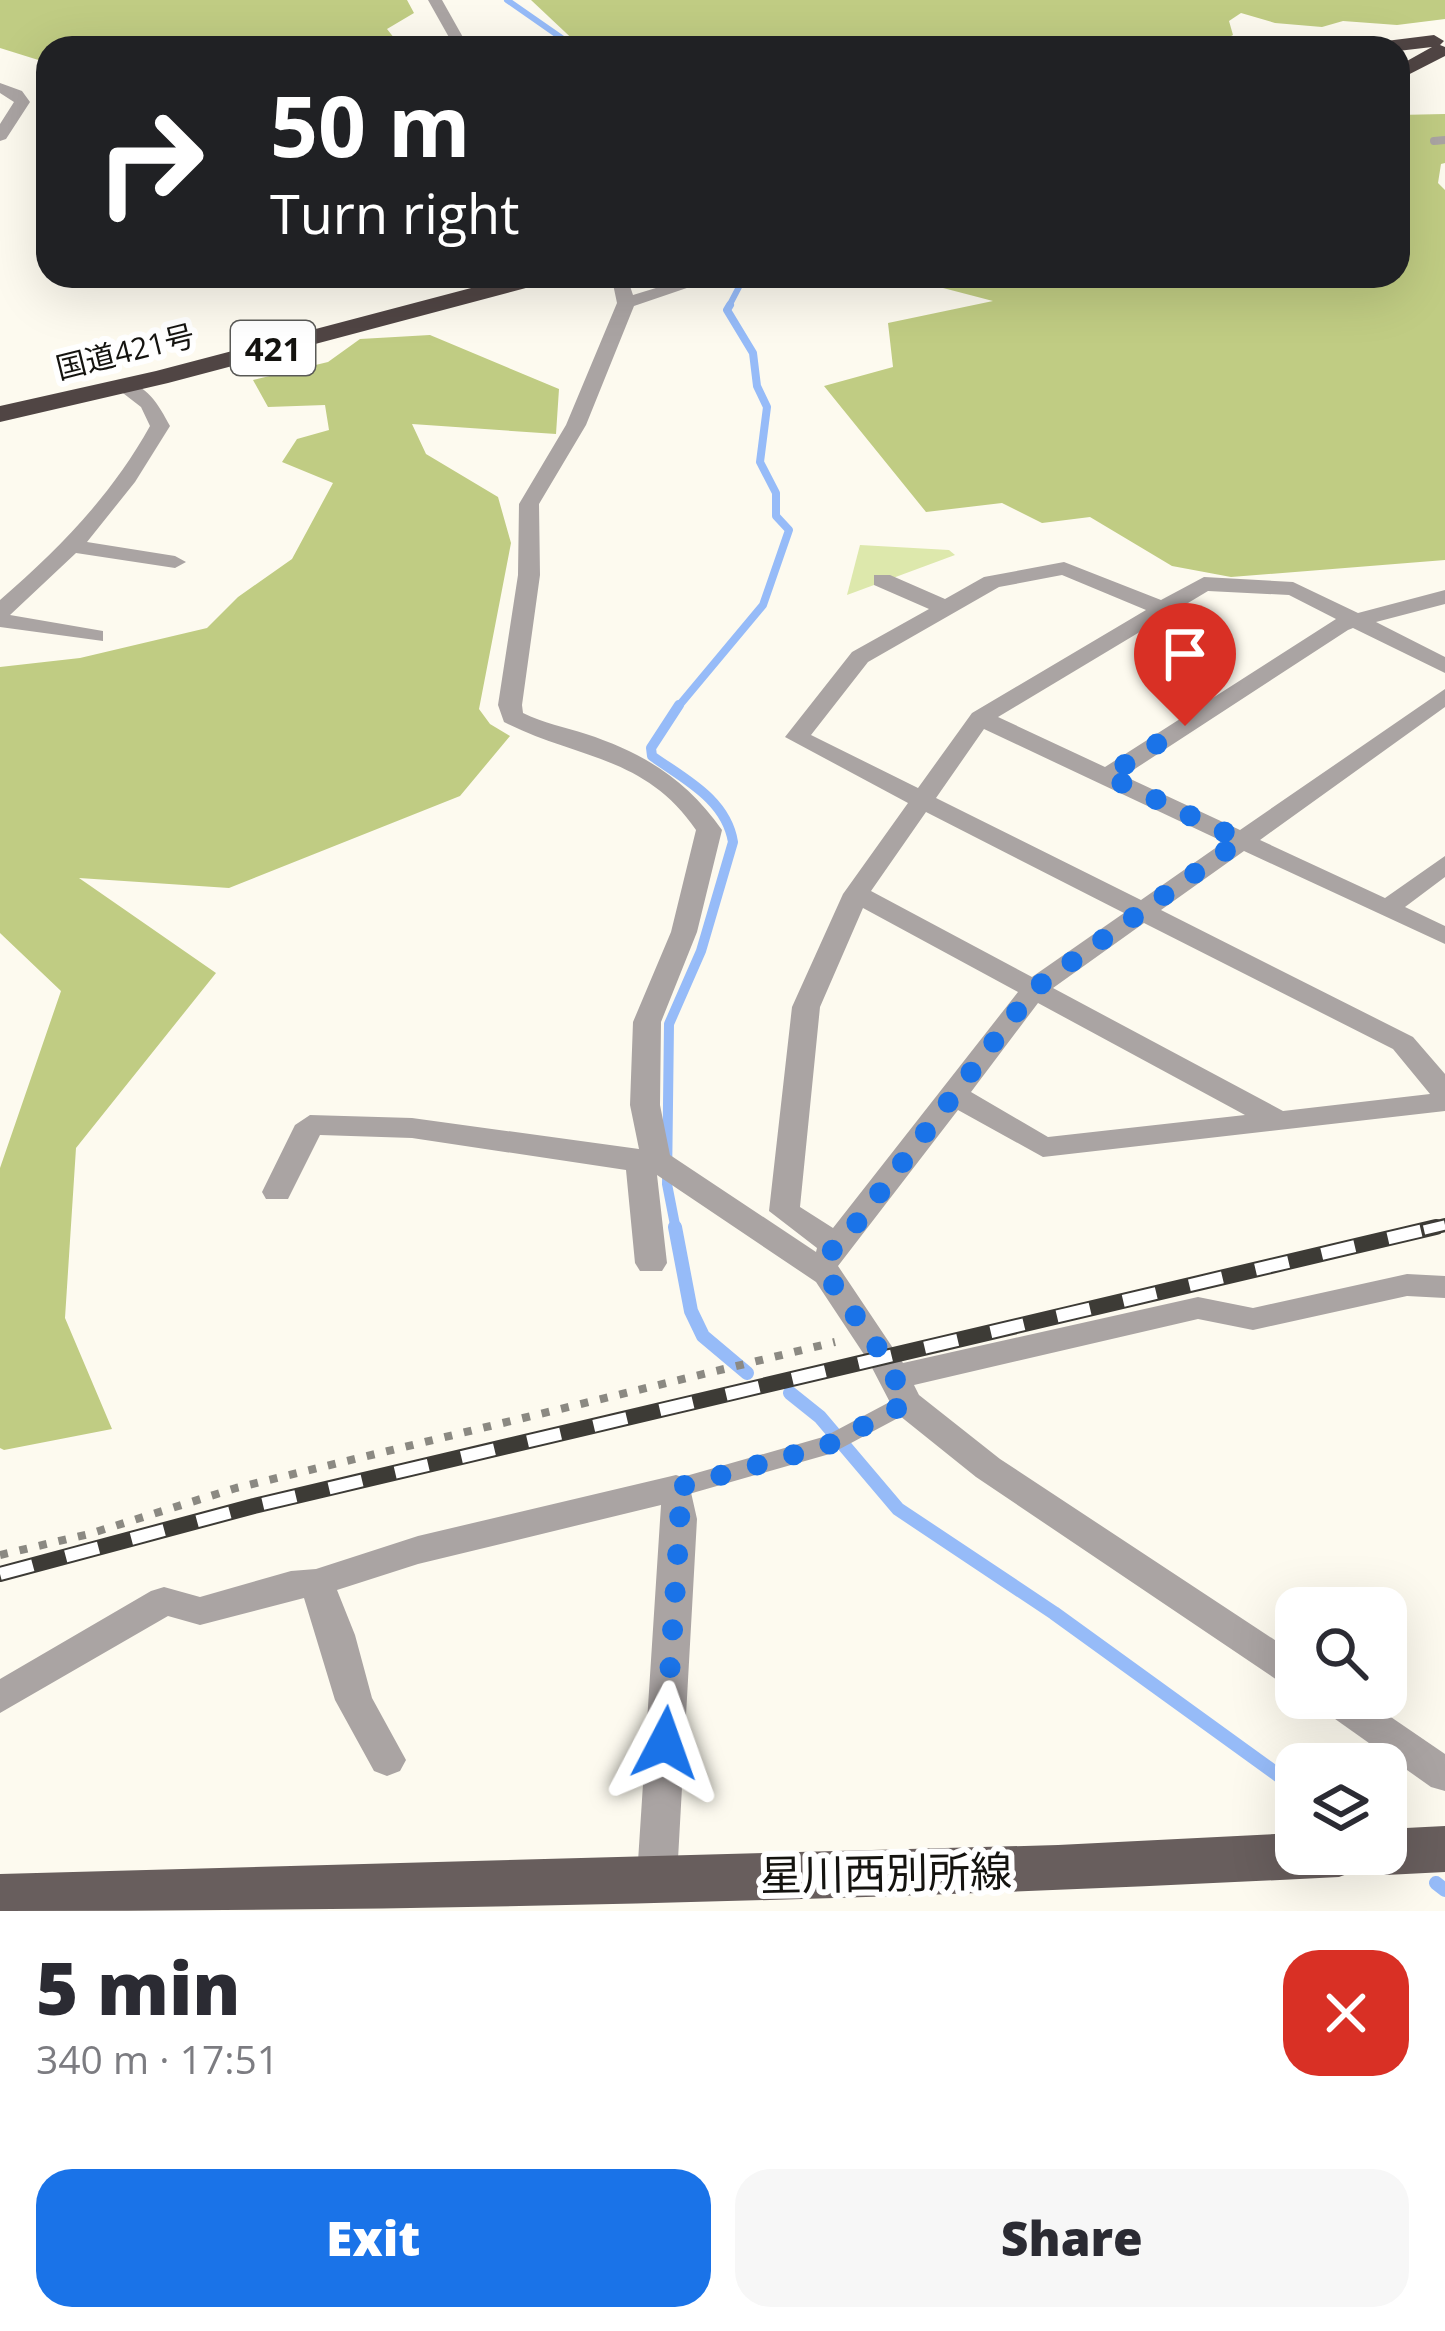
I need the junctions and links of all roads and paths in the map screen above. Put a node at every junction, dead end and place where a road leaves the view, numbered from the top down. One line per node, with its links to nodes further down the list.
1 (435, 0): 2 (street)
2 (455, 36)
3 (1441, 45): 4 (highway); 5 (highway)
4 (1410, 46)
5 (1410, 60)
6 (0, 88): 7 (street)
7 (0, 136)
8 (443, 288): 12 (highway, 国道421号 / 421)
9 (498, 288): 11 (highway, 国道421号 / 421)
10 (654, 288): 37 (street)
11 (126, 386): 12 (highway, 国道421号 / 421); 13 (street)
12 (0, 410)
13 (68, 545): 14 (street); 19 (street)
14 (175, 562)
15 (882, 580): 17 (street)
16 (1445, 597): 20 (street)
17 (946, 608): 18 (street); 26 (street)
18 (1161, 608): 20 (street); 24 (street)
19 (0, 616): 21 (street)
20 (1352, 618): 22 (street); 25 (street)
21 (95, 636)
22 (1445, 666)
23 (1445, 696): 27 (street)
24 (980, 718): 25 (street); 26 (street)
25 (1107, 776): 27 (street)
26 (920, 800): 29 (street); 31 (street)
27 (1241, 840): 30 (street); 31 (street)
28 (1445, 864): 30 (street)
29 (856, 894): 33 (street); 39 (street)
30 (1387, 909): 32 (street)
31 (1142, 911): 33 (street); 35 (street)
32 (1445, 937)
33 (1034, 989): 34 (street); 36 (street)
34 (952, 1094): 36 (street); 39 (street)
35 (1445, 1098): 36 (street)
36 (1276, 1119)
37 (650, 1158): 38 (street); 39 (street); 40 (street)
38 (277, 1192)
39 (830, 1259): 42 (street)
40 (650, 1263)
41 (1445, 1287): 43 (street)
42 (868, 1335): 43 (street); 45 (path)
43 (901, 1390): 44 (lane); 47 (street)
44 (676, 1488): 46 (street); 55 (street)
45 (0, 1555)
46 (316, 1583): 48 (street); 50 (street)
47 (1275, 1659)
48 (0, 1698)
49 (1364, 1719): 51 (street)
50 (387, 1760)
51 (1445, 1775)
52 (1445, 1849): 53 (main road)
53 (1407, 1851)
54 (1275, 1857): 55 (main road, 星川西別所線)
55 (657, 1877): 56 (main road, 星川西別所線)
56 (0, 1898)

